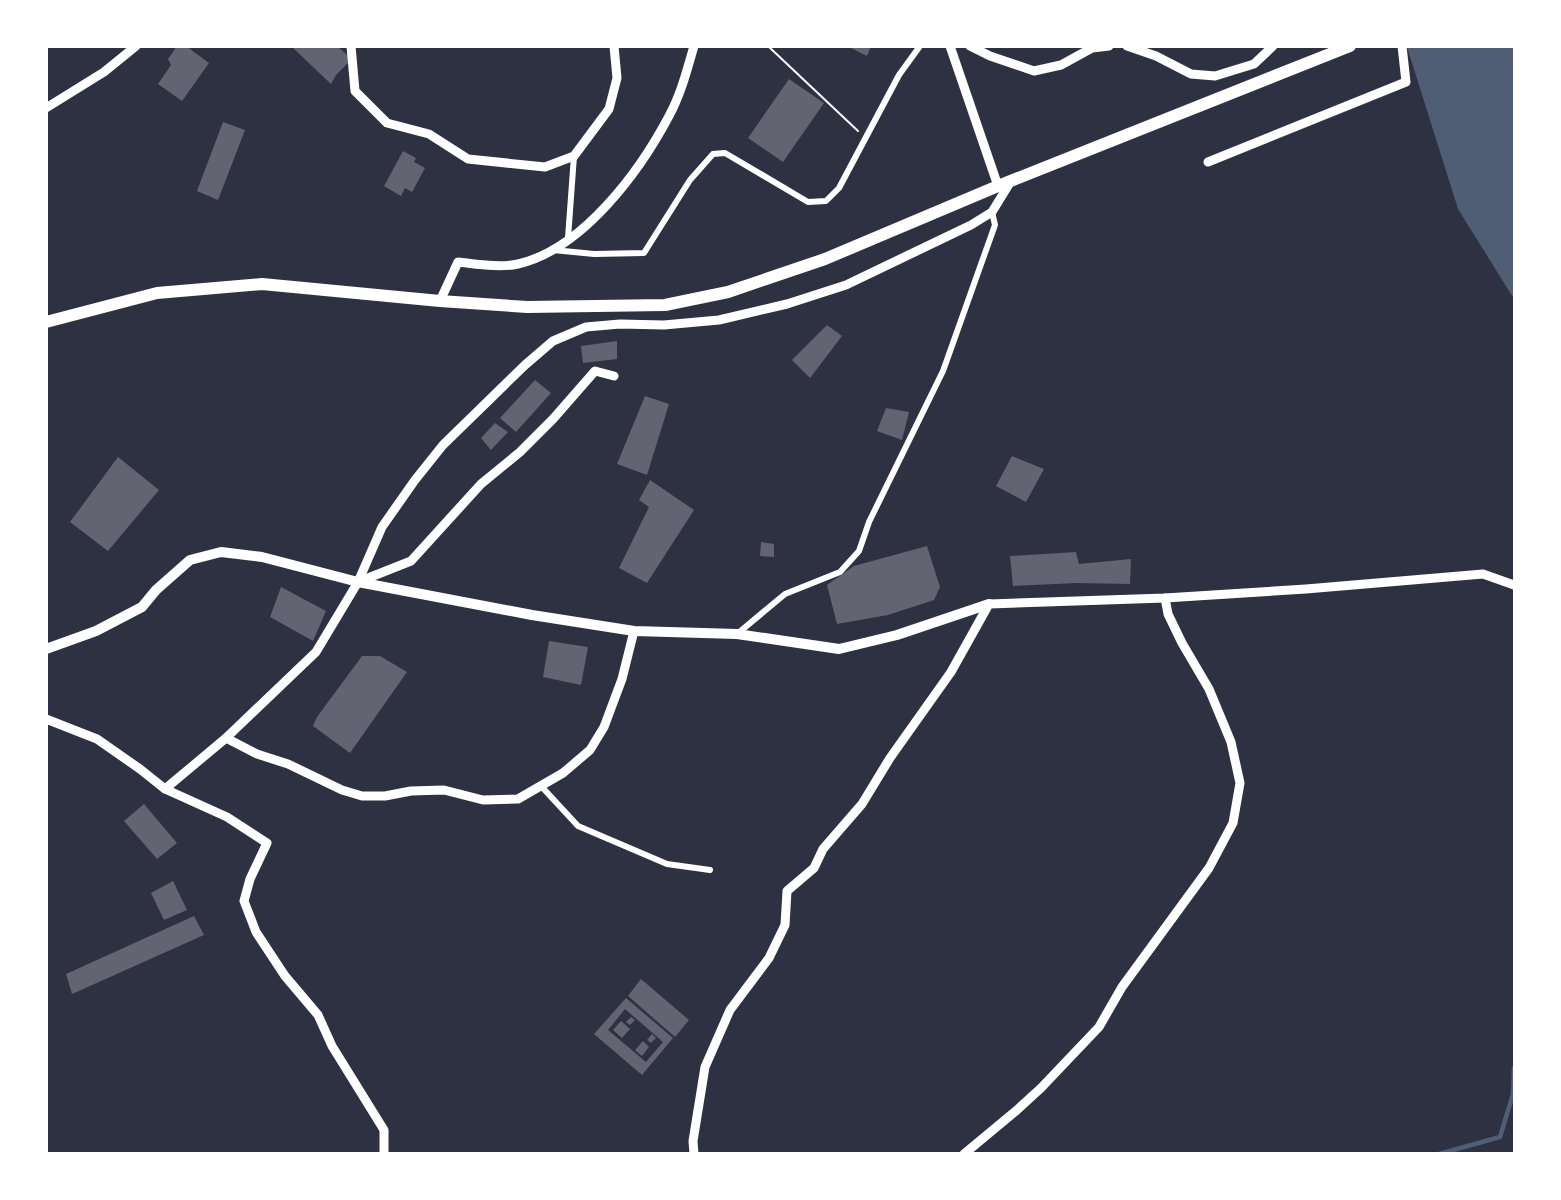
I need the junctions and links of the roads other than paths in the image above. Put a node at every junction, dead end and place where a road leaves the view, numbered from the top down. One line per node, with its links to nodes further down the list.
1 (136, 46): 13 (street)
2 (351, 46): 14 (street)
3 (614, 46): 14 (street)
4 (694, 46): 19 (street)
5 (920, 46): 20 (street)
6 (950, 46): 17 (street)
7 (970, 46): 8 (street)
8 (1109, 46)
9 (1127, 46): 10 (street)
10 (1273, 46)
11 (1350, 46): 16 (main road)
12 (1402, 46): 15 (street)
13 (46, 108)
14 (574, 156): 19 (street)
15 (1208, 162)
16 (1011, 181): 17 (main road); 18 (street)
17 (998, 186): 21 (main road)
18 (992, 212): 24 (street); 29 (street)
19 (568, 238): 20 (street)
20 (552, 250): 21 (street)
21 (440, 301): 22 (main road)
22 (46, 322)
23 (614, 376): 24 (street)
24 (358, 582): 28 (main road); 30 (main road); 32 (street)
25 (1515, 585): 26 (street)
26 (1165, 598): 27 (street); 38 (street)
27 (989, 604): 29 (main road); 37 (street)
28 (634, 631): 29 (main road); 33 (street)
29 (737, 634)
30 (46, 649)
31 (46, 718): 34 (street)
32 (226, 738): 33 (street); 34 (street)
33 (541, 786): 35 (street)
34 (165, 789): 36 (street)
35 (710, 870)
36 (384, 1154)
37 (694, 1154)
38 (964, 1154)

